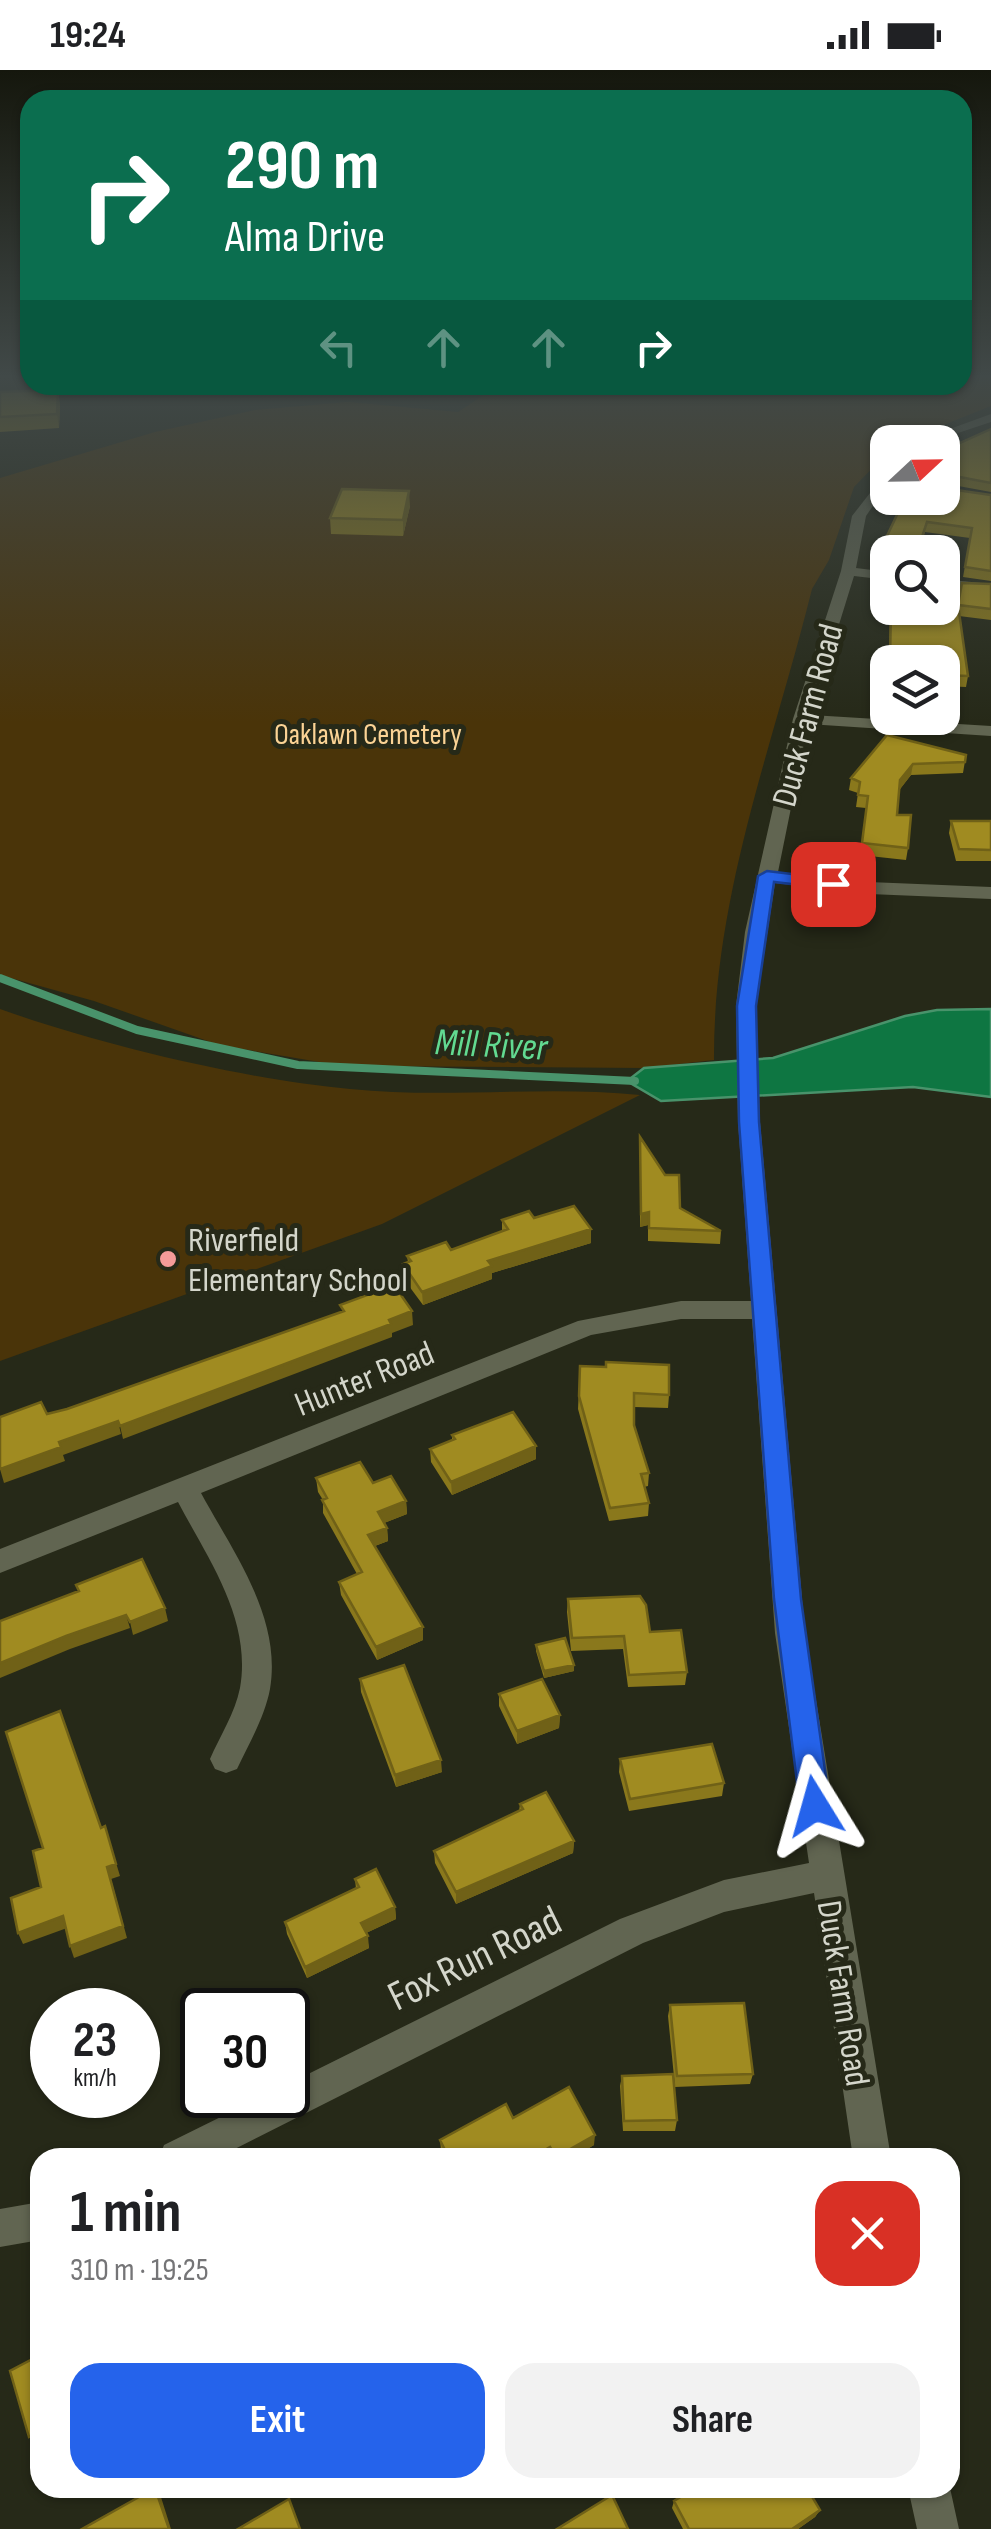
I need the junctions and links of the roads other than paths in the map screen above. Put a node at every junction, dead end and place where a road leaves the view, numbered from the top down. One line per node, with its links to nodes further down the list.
1 (870, 500): 2 (street, Duck Farm Road)
2 (848, 572): 3 (street); 6 (street, Duck Farm Road)
3 (870, 574)
4 (960, 584): 5 (street)
5 (991, 588)
6 (802, 720): 7 (street); 8 (street, Duck Farm Road)
7 (991, 730)
8 (767, 876): 9 (street); 10 (street, Duck Farm Road)
9 (991, 893)
10 (764, 1310): 11 (street, Hunter Road); 14 (street, Duck Farm Road)
11 (184, 1488): 12 (street, Hunter Road); 13 (street)
12 (0, 1561)
13 (226, 1760)
14 (825, 1875): 15 (street, Fox Run Road); 16 (street, Duck Farm Road)
15 (197, 2148)
16 (870, 2148)
17 (30, 2223): 18 (street)
18 (0, 2228)
19 (930, 2498): 20 (street)
20 (938, 2529)

